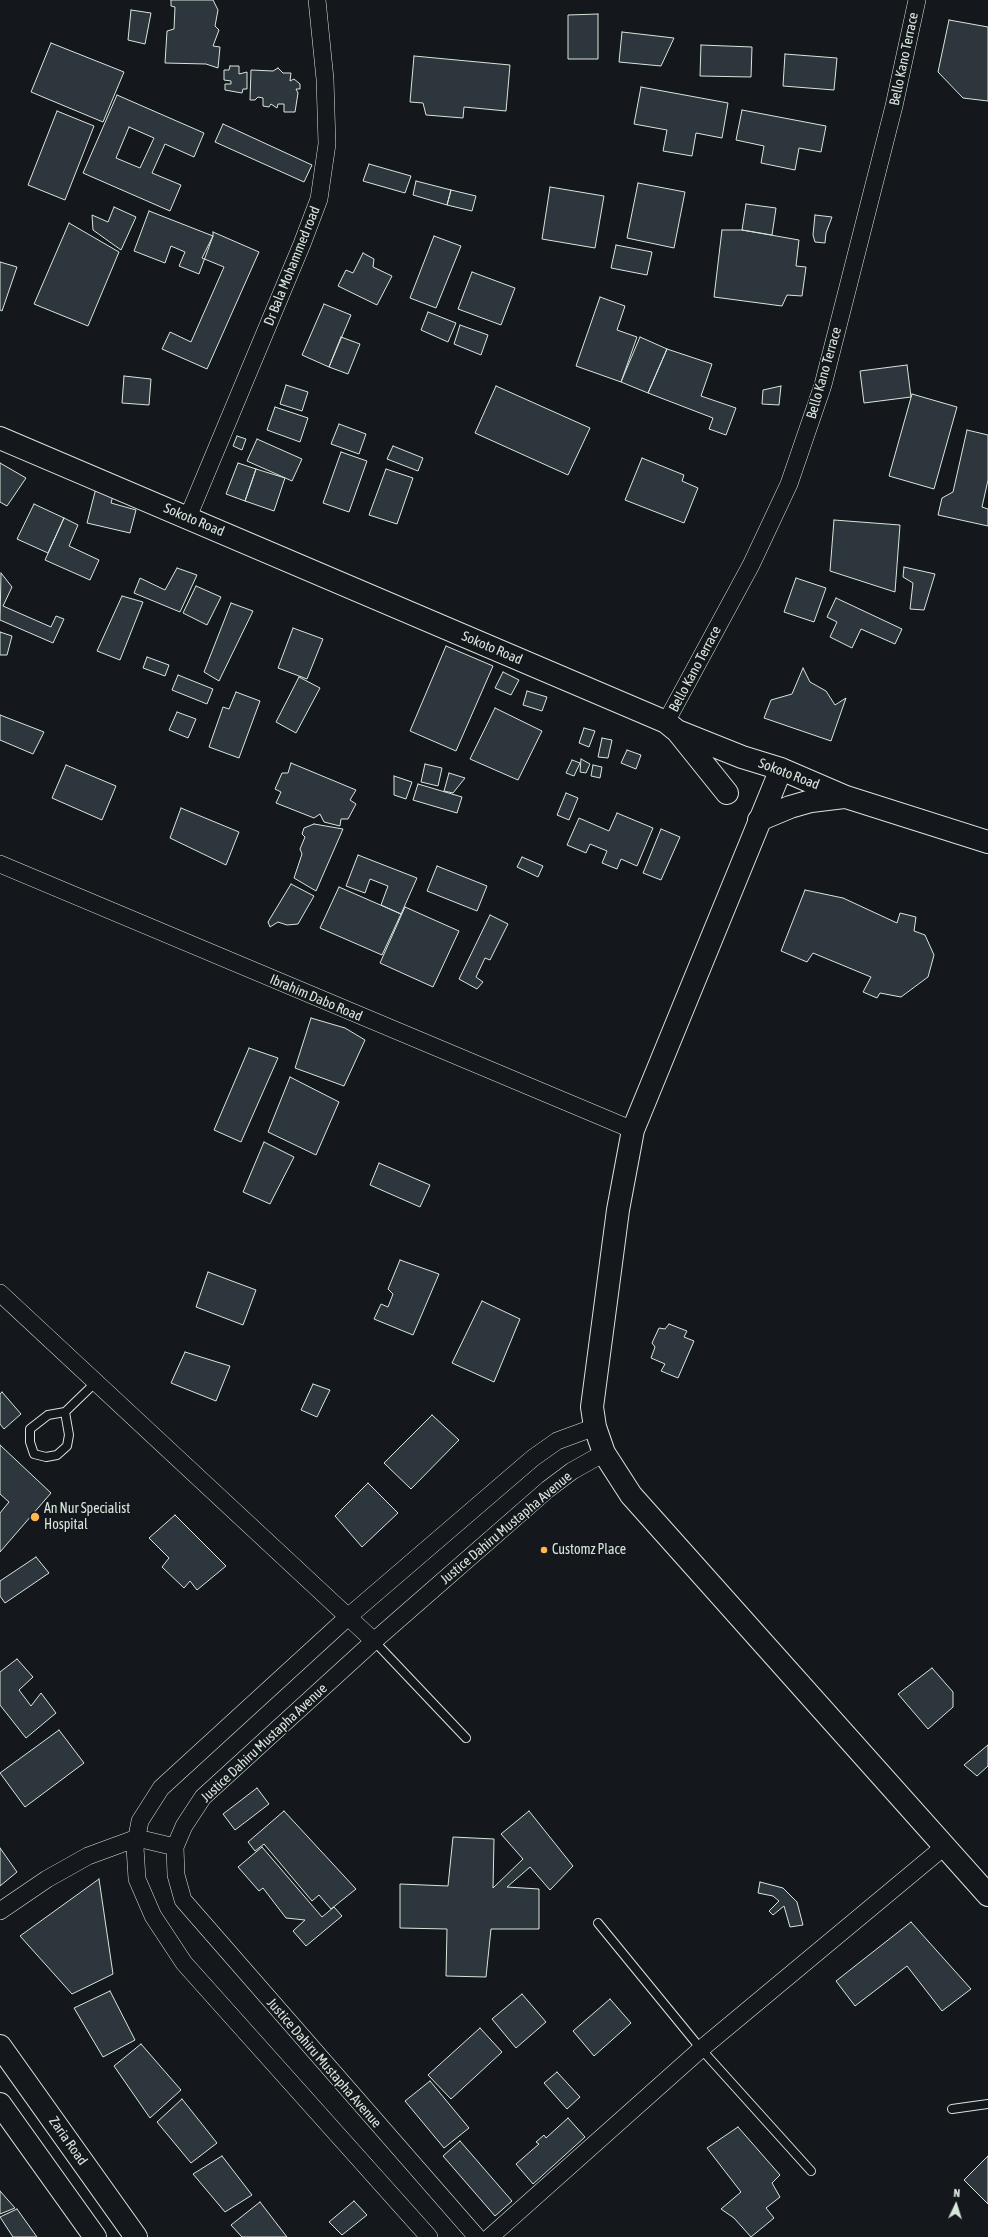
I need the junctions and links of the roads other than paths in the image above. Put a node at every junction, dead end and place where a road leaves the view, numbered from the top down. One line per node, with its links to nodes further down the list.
1 (317, 0): 4 (street, Dr Bala Mohammed road)
2 (917, 0): 5 (street, Bello Kano Terrace)
3 (0, 438): 4 (main road, Sokoto Road)
4 (188, 518): 5 (main road, Sokoto Road)
5 (672, 727): 6 (main road, Sokoto Road); 7 (main road)
6 (781, 769): 8 (main road, Sokoto Road); 9 (main road)
7 (727, 793)
8 (846, 797): 9 (main road); 10 (main road, Sokoto Road)
9 (759, 820): 12 (main road)
10 (988, 842)
11 (0, 864): 12 (street, Ibrahim Dabo Road)
12 (633, 1130): 16 (main road)
13 (0, 1294): 14 (street)
14 (96, 1382): 15 (lane); 18 (street)
15 (65, 1412): 15 (lane)
16 (595, 1427): 17 (main road); 18 (street)
17 (604, 1453): 19 (street, Justice Dahiru Mustapha Avenue); 22 (main road)
18 (349, 1616): 19 (street); 21 (street)
19 (374, 1641): 20 (lane); 23 (street, Justice Dahiru Mustapha Avenue)
20 (466, 1738)
21 (137, 1838): 23 (street); 25 (street); 35 (street)
22 (945, 1846): 24 (main road); 28 (street)
23 (175, 1847): 36 (street, Justice Dahiru Mustapha Avenue)
24 (988, 1894)
25 (0, 1911)
26 (598, 1923): 28 (lane)
27 (0, 2046): 34 (main road, Zaria Road)
28 (701, 2049): 32 (lane); 37 (street)
29 (0, 2104): 33 (main road)
30 (988, 2104): 31 (lane)
31 (952, 2109)
32 (811, 2171)
33 (95, 2237)
34 (136, 2237)
35 (429, 2237)
36 (477, 2237)
37 (490, 2237)

